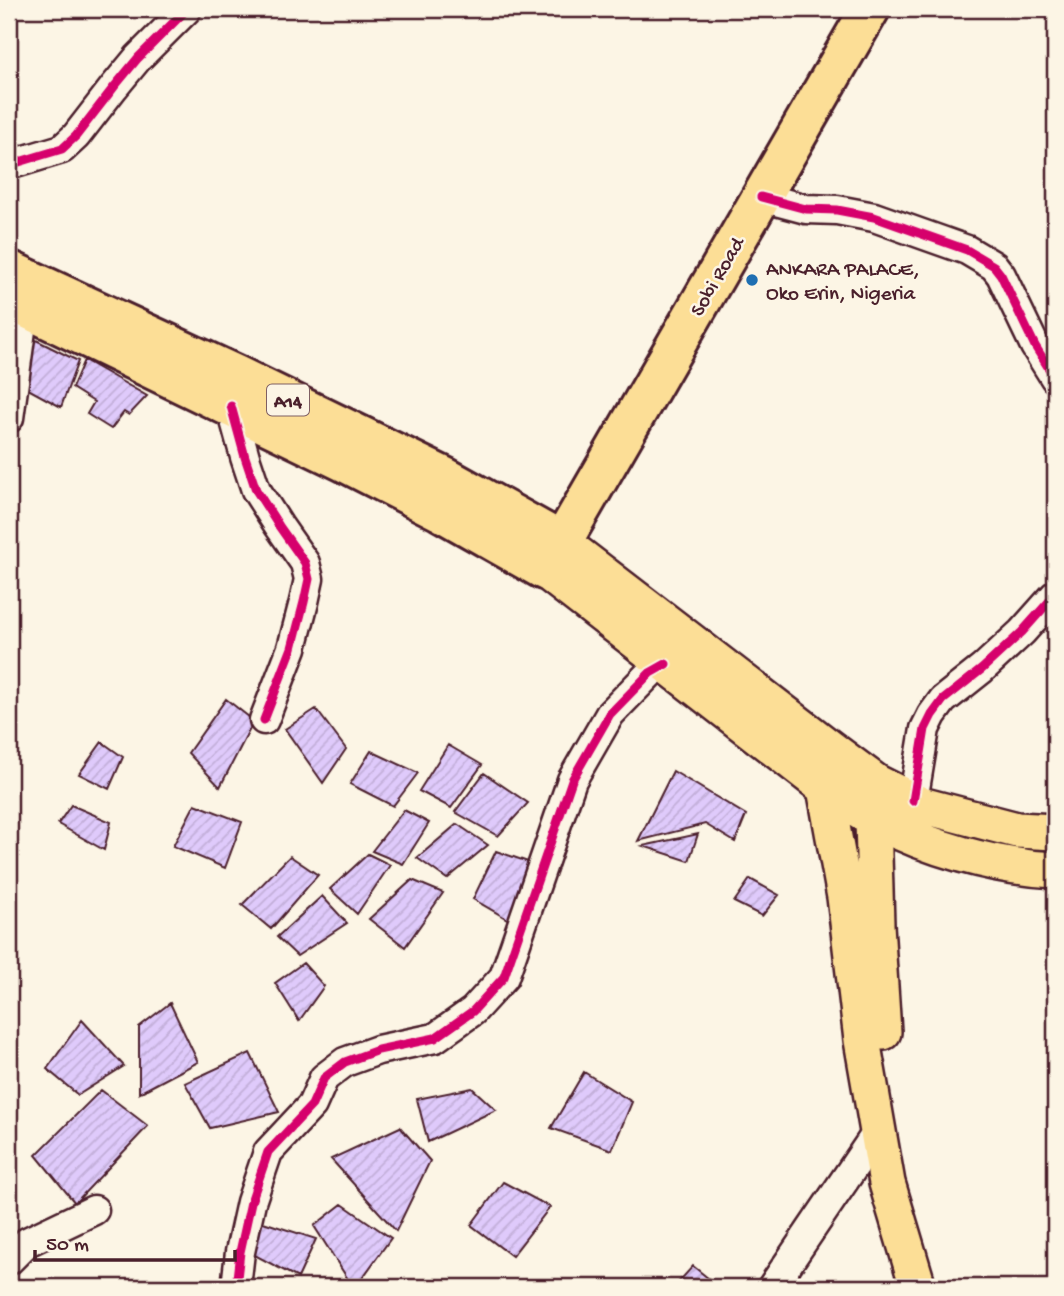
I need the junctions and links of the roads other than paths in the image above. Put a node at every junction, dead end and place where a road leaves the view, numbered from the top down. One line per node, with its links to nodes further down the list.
1 (187, 9): 3 (street)
2 (870, 9): 4 (highway, Sobi Road)
3 (9, 165)
4 (761, 197): 7 (street); 10 (highway, Sobi Road)
5 (9, 270): 10 (highway, A14)
6 (16, 304): 8 (highway, A14); 9 (street)
7 (1055, 378)
8 (231, 406): 10 (highway, A14); 13 (street)
9 (9, 418)
10 (553, 556): 12 (main road); 14 (main road)
11 (1055, 595): 17 (street)
12 (666, 664): 16 (main road); 24 (street)
13 (264, 720)
14 (830, 748): 15 (main road); 16 (main road)
15 (877, 783): 17 (main road); 18 (main road)
16 (825, 788): 18 (main road); 21 (main road)
17 (913, 801): 19 (main road)
18 (873, 820): 20 (main road); 27 (main road)
19 (1055, 832)
20 (1055, 870)
21 (878, 1131): 25 (street); 26 (main road)
22 (94, 1210): 23 (street)
23 (9, 1260)
24 (236, 1287)
25 (772, 1287)
26 (918, 1287)
27 (940, 1287)

